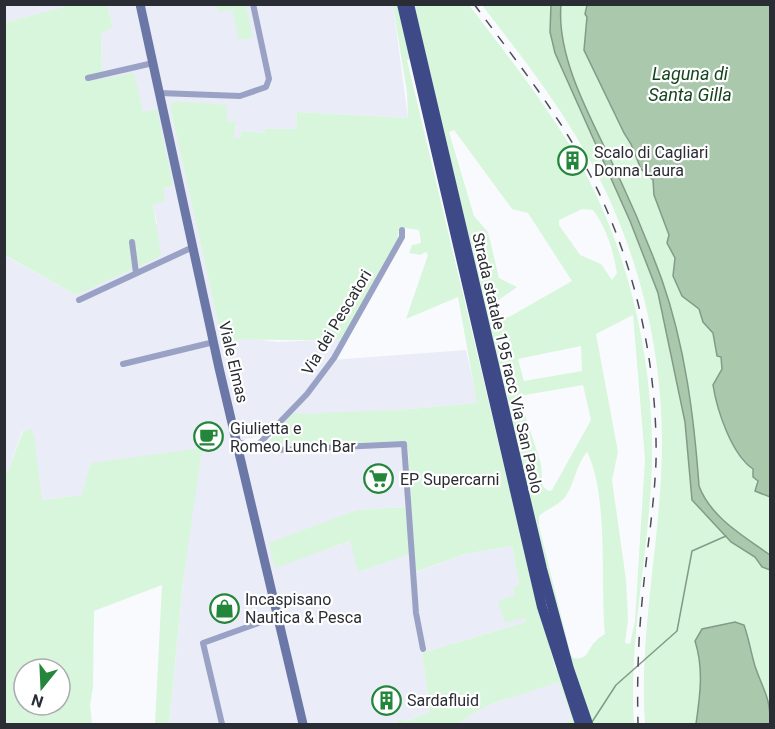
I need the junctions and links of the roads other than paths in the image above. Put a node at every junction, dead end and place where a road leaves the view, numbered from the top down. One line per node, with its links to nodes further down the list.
1 (140, 4): 6 (main road, Viale Elmas)
2 (253, 4): 8 (street)
3 (402, 4): 5 (highway, Strada statale 195 racc Via San Paolo)
4 (409, 4): 5 (highway, Strada statale 195 racc Via San Paolo)
5 (418, 57): 20 (highway, Strada statale 195 racc Via San Paolo)
6 (153, 63): 7 (street); 8 (main road, Viale Elmas)
7 (88, 78)
8 (159, 93): 11 (main road, Viale Elmas)
9 (402, 230): 17 (street, Via dei Pescatori)
10 (132, 242): 12 (street)
11 (193, 247): 12 (street); 14 (main road, Viale Elmas)
12 (136, 273): 13 (street)
13 (79, 300)
14 (213, 342): 15 (street); 16 (main road, Viale Elmas)
15 (123, 364)
16 (238, 442): 17 (street); 18 (main road, Viale Elmas)
17 (256, 447): 19 (street)
18 (278, 616): 21 (street); 22 (main road, Viale Elmas)
19 (423, 649)
20 (565, 670): 23 (highway, Strada statale 195 racc Via San Paolo); 24 (highway, Strada statale 195 racc Via San Paolo)
21 (222, 724)
22 (303, 724)
23 (580, 724)
24 (588, 724)

